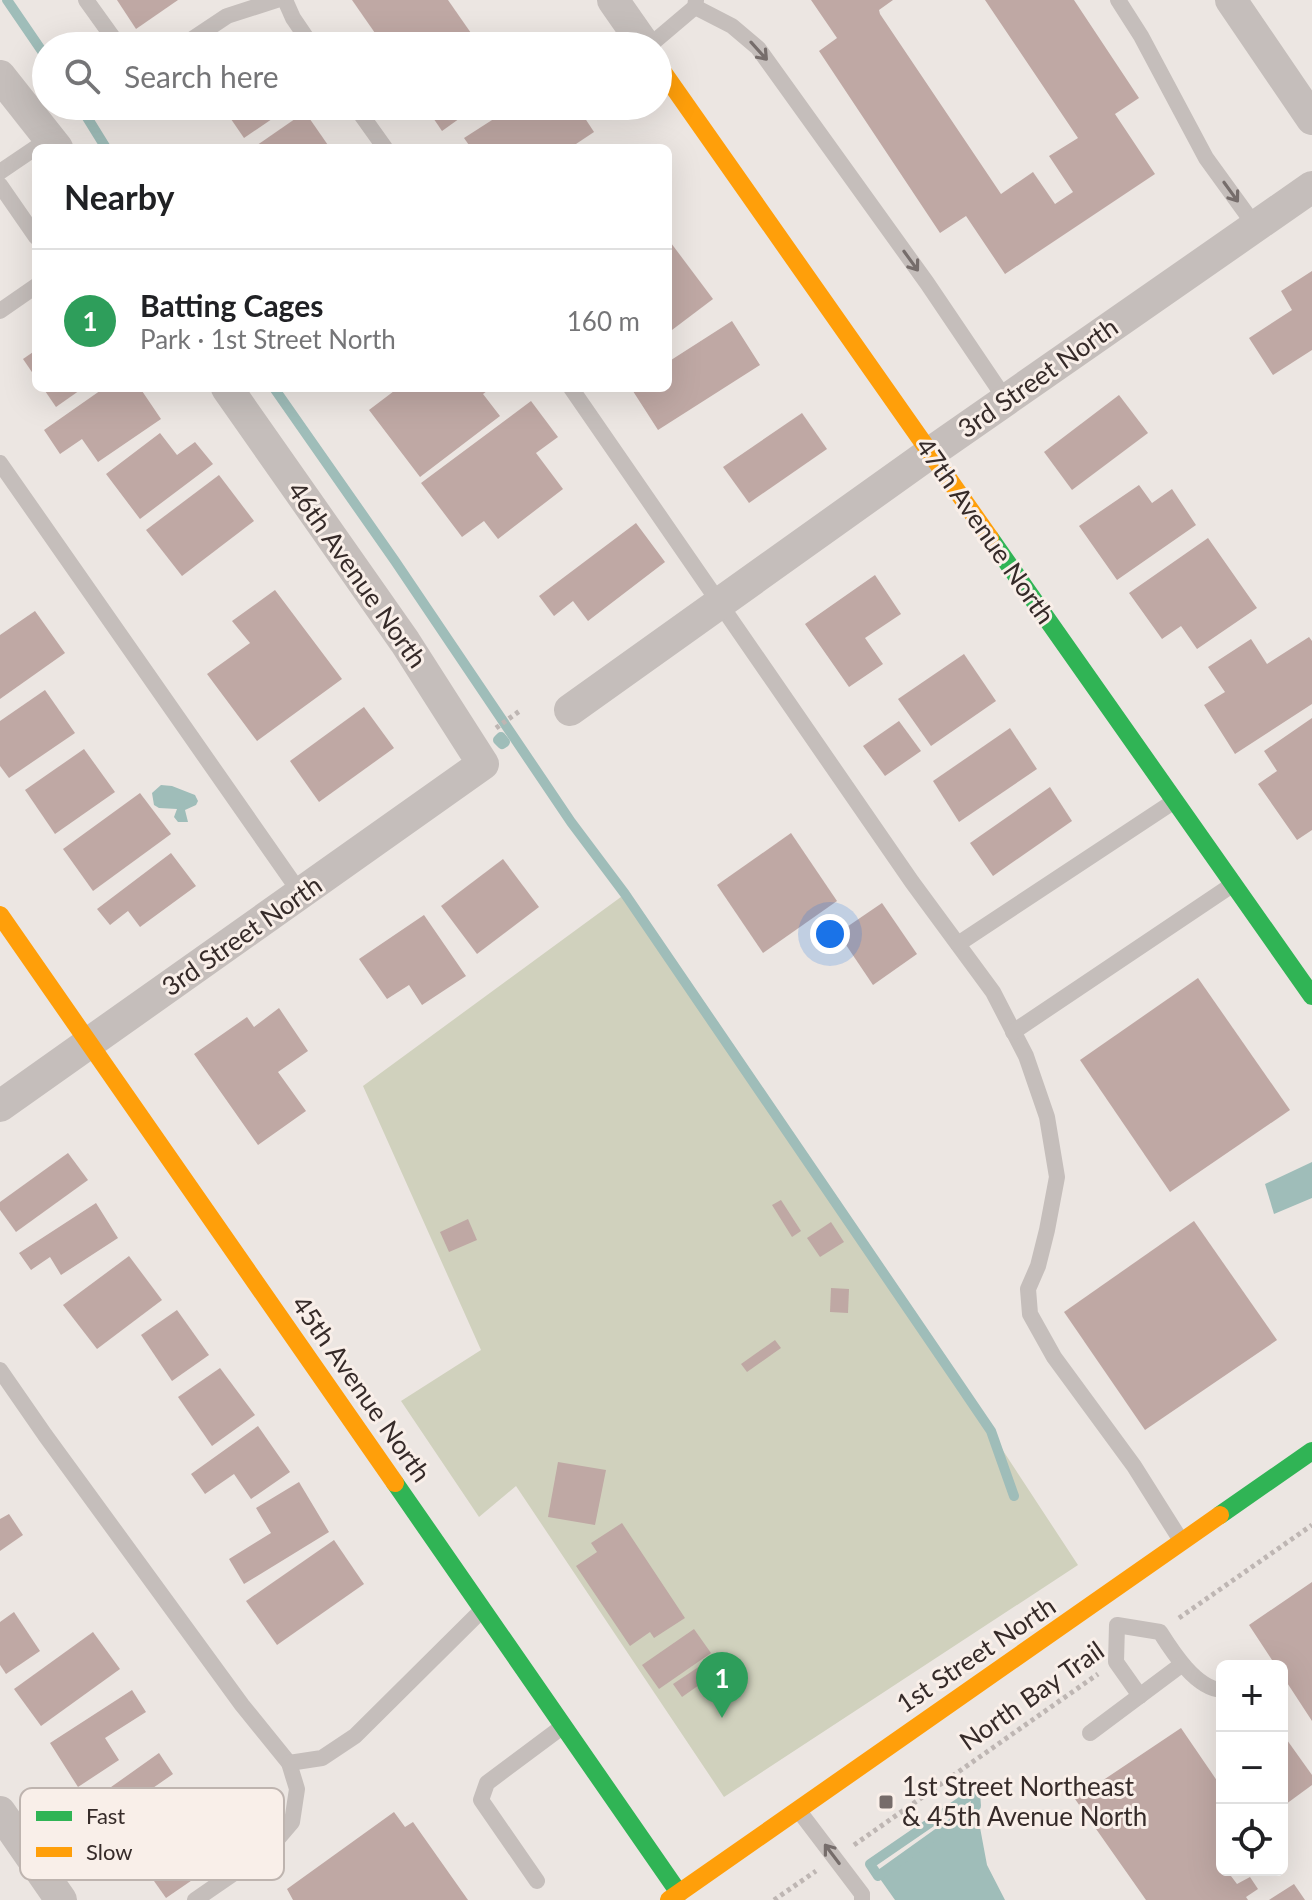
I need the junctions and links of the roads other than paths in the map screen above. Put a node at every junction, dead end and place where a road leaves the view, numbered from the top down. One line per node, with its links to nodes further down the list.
1 (86, 0): 8 (lane)
2 (277, 0): 9 (lane)
3 (285, 0): 10 (lane)
4 (613, 0): 11 (street)
5 (1118, 0): 25 (lane, one-way to 25)
6 (1231, 0): 16 (street)
7 (695, 4): 12 (lane); 31 (lane, one-way to 31)
8 (109, 32)
9 (203, 32)
10 (302, 32)
11 (637, 32)
12 (663, 32)
13 (0, 76): 15 (street)
14 (672, 85): 32 (street, 47th Avenue North)
15 (32, 116)
16 (1312, 119)
17 (35, 120): 19 (street)
18 (365, 120): 20 (lane)
19 (54, 143)
20 (382, 144)
21 (32, 155): 22 (lane)
22 (0, 172)
23 (0, 185): 26 (lane)
24 (1312, 187): 25 (street, 3rd Street North)
25 (1256, 227): 31 (street, 3rd Street North)
26 (32, 231)
27 (32, 289): 28 (lane)
28 (0, 311)
29 (230, 392): 36 (street, 46th Avenue North)
30 (574, 392): 34 (lane)
31 (1006, 400): 32 (street, 3rd Street North)
32 (930, 453): 34 (street, 3rd Street North); 37 (street, 47th Avenue North)
33 (0, 463): 39 (lane)
34 (720, 604): 35 (street, 3rd Street North); 41 (lane)
35 (570, 710)
36 (483, 764): 39 (street, 3rd Street North)
37 (1175, 801): 38 (street, 47th Avenue North); 41 (lane)
38 (1233, 884): 42 (street, 47th Avenue North); 43 (lane)
39 (301, 894): 44 (street, 3rd Street North)
40 (0, 915): 44 (street, 45th Avenue North)
41 (958, 944): 43 (lane)
42 (1312, 996)
43 (1013, 1032): 48 (lane)
44 (90, 1044): 45 (street, 3rd Street North); 50 (street, 45th Avenue North)
45 (0, 1106)
46 (0, 1370): 57 (lane)
47 (1312, 1451): 48 (street, 1st Street North)
48 (1182, 1542): 49 (street, 1st Street North)
49 (1100, 1602): 51 (lane); 58 (street, 1st Street North)
50 (482, 1610): 55 (street, 45th Avenue North); 57 (lane)
51 (1117, 1625): 52 (lane); 54 (lane)
52 (1181, 1665): 53 (lane); 54 (lane)
53 (1216, 1689)
54 (1140, 1696): 56 (lane)
55 (563, 1726): 64 (lane); 65 (street, 45th Avenue North)
56 (1090, 1733)
57 (289, 1763): 60 (lane)
58 (798, 1810): 65 (street, 1st Street North); 68 (lane, one-way to 58)
59 (0, 1812): 61 (street)
60 (284, 1831)
61 (20, 1841)
62 (47, 1880): 66 (street)
63 (224, 1880): 67 (lane)
64 (537, 1881)
65 (674, 1896)
66 (61, 1900)
67 (195, 1900)
68 (862, 1900)

